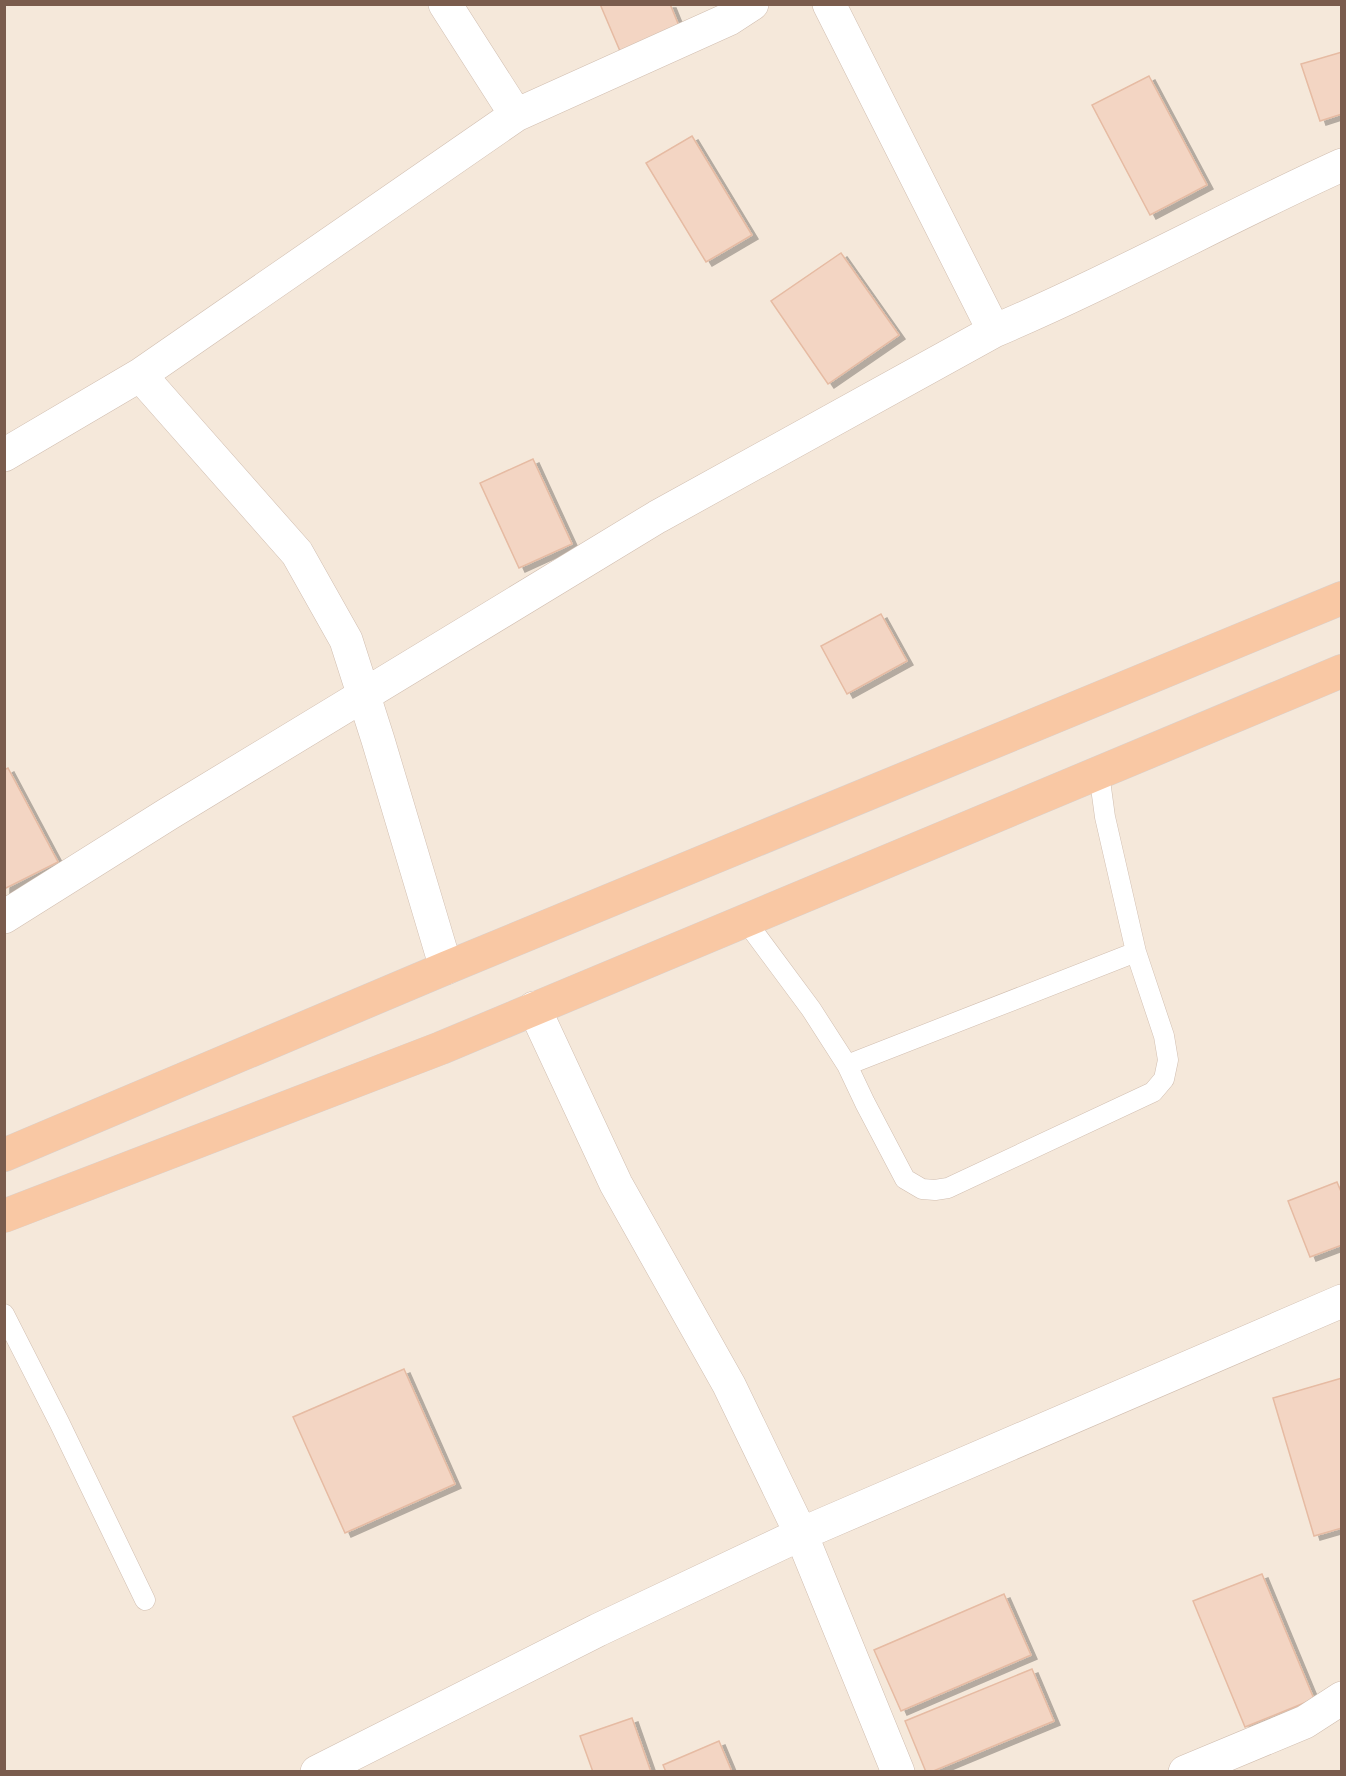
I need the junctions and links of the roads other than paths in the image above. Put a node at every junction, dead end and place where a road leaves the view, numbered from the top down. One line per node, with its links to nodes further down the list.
1 (445, 4): 4 (street)
2 (752, 4): 4 (street)
3 (829, 4): 6 (street)
4 (516, 115): 7 (street)
5 (1341, 165): 6 (street)
6 (994, 331): 11 (street)
7 (140, 375): 8 (street); 11 (street)
8 (4, 455)
9 (1341, 598): 16 (highway)
10 (1341, 671): 12 (highway)
11 (363, 695): 13 (street); 16 (street)
12 (1099, 773): 14 (highway); 15 (lane)
13 (4, 917)
14 (745, 920): 17 (highway); 18 (lane)
15 (1136, 952): 18 (lane); 18 (lane)
16 (446, 968): 19 (highway)
17 (534, 1008): 20 (highway); 23 (street)
18 (847, 1065)
19 (4, 1155)
20 (4, 1216)
21 (1341, 1301): 23 (street)
22 (4, 1314): 24 (lane)
23 (801, 1534): 26 (street); 27 (street)
24 (145, 1600)
25 (1341, 1698): 28 (street)
26 (317, 1772)
27 (898, 1772)
28 (1185, 1772)

